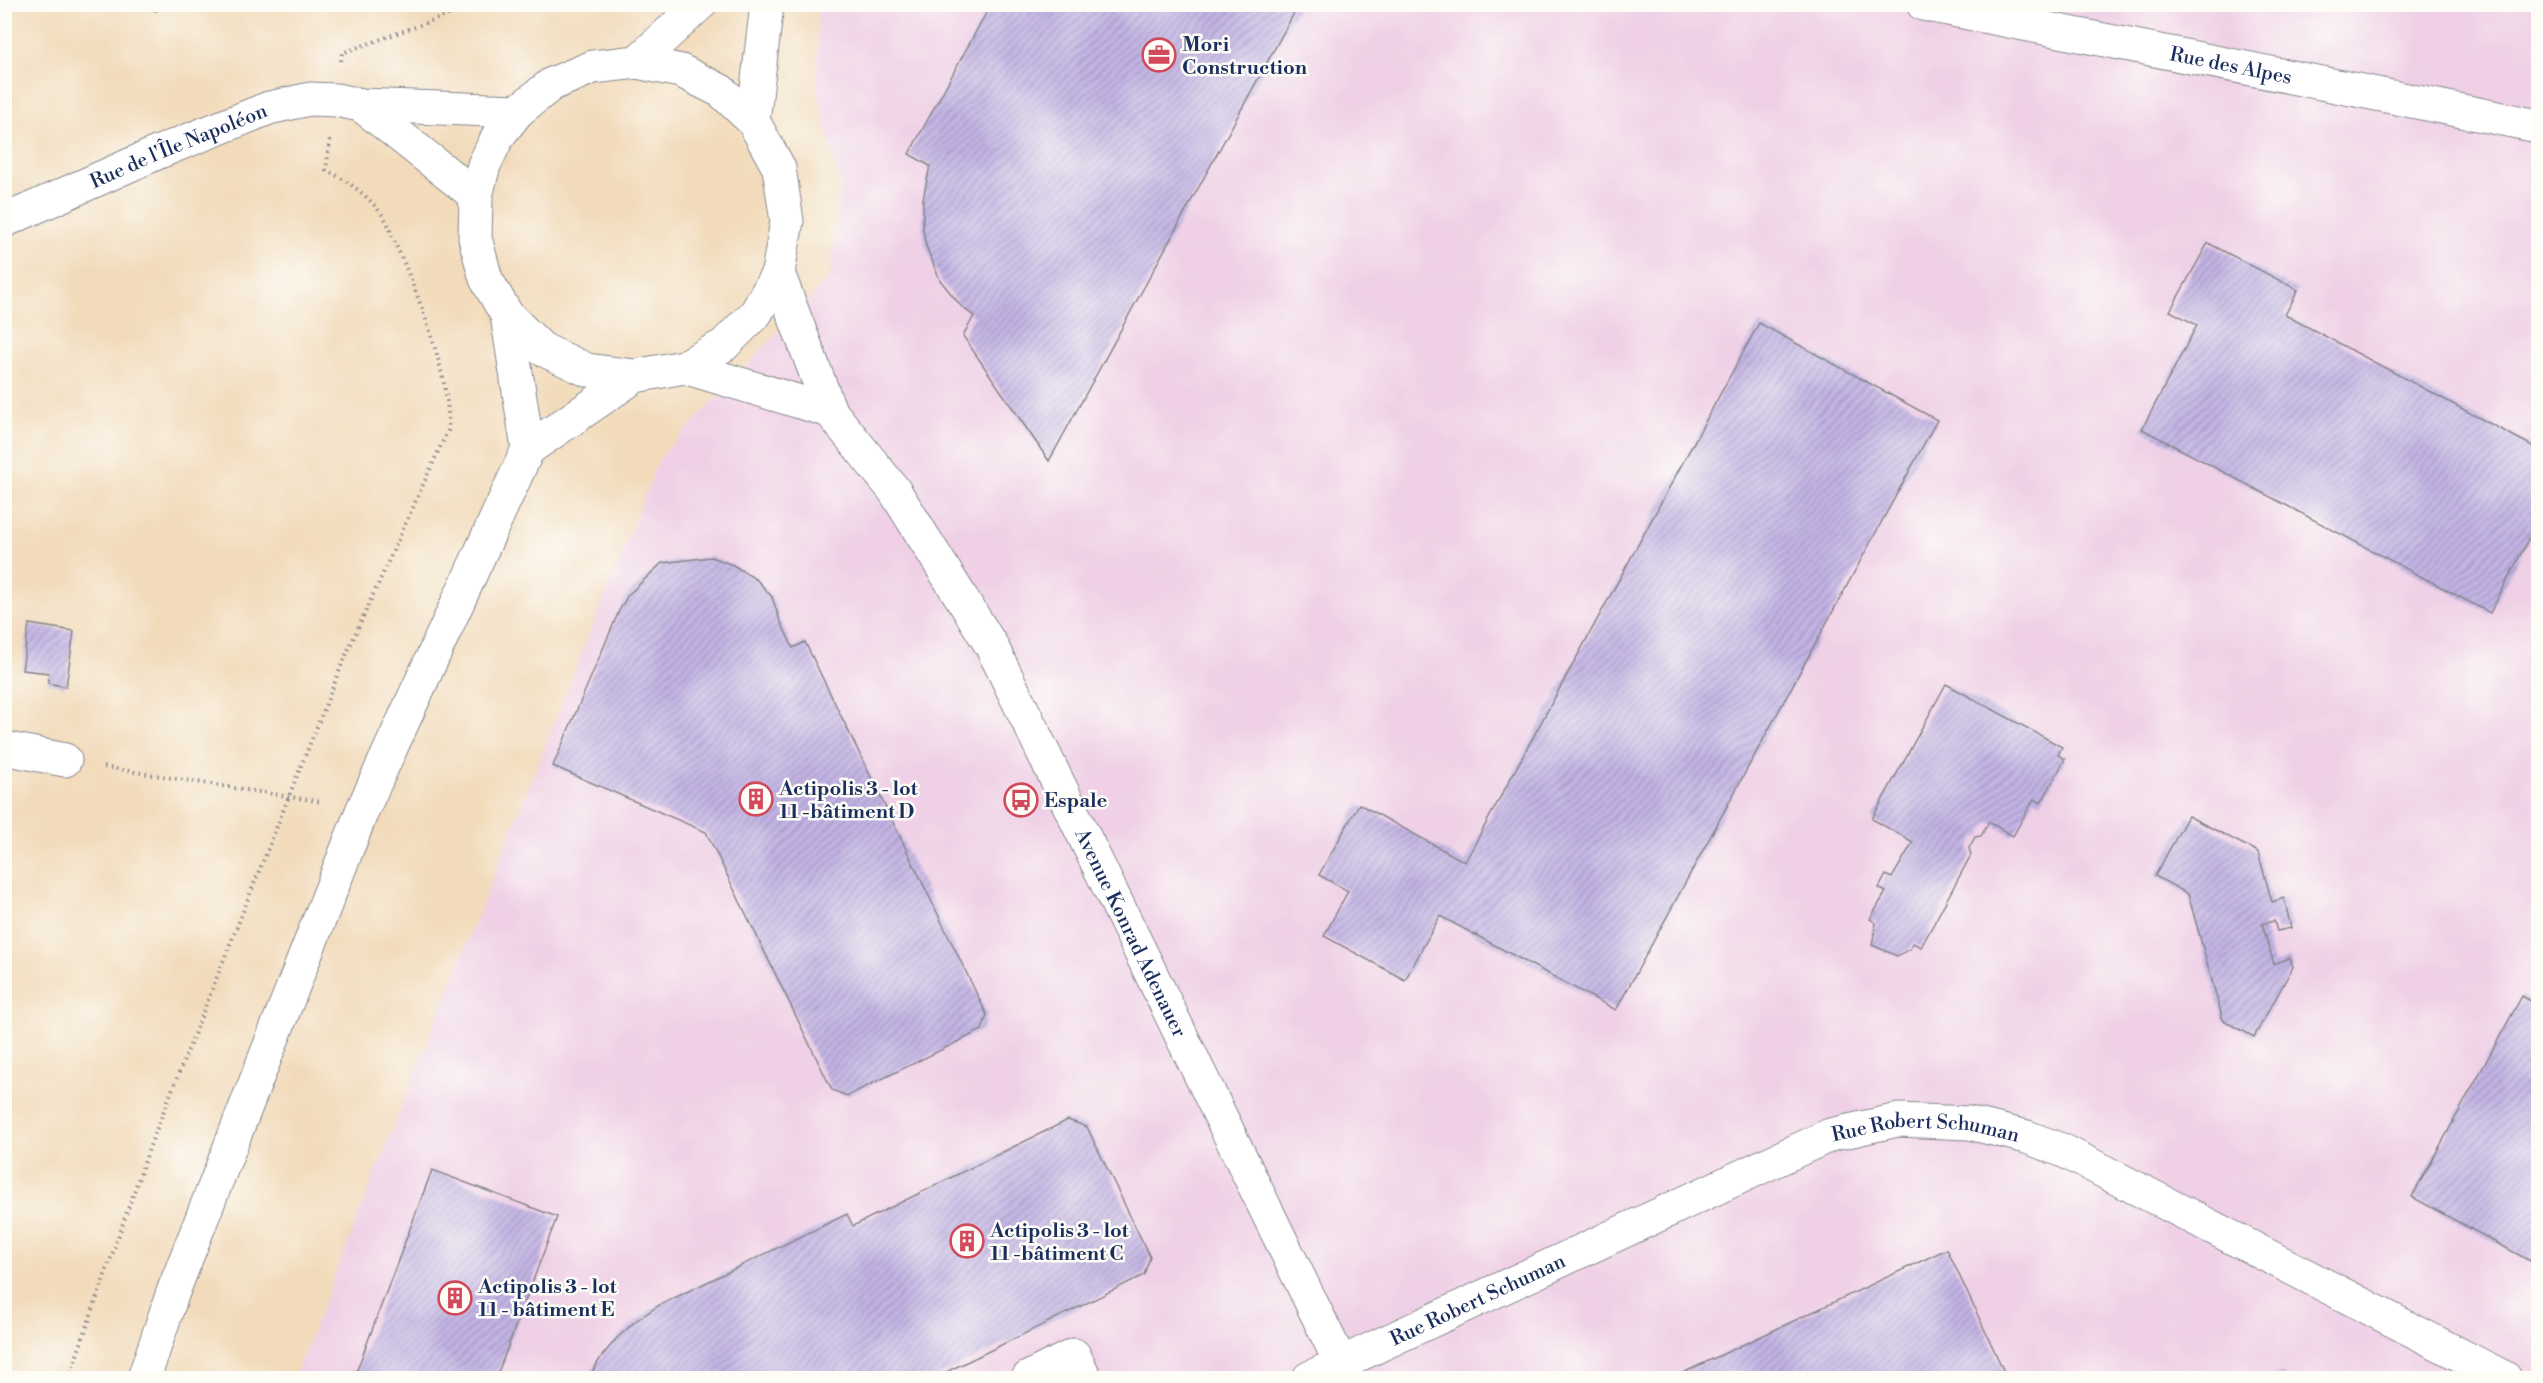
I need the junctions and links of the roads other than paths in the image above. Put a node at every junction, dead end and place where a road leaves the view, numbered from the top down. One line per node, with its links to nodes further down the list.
1 (699, 4): 4 (street)
2 (767, 4): 7 (street)
3 (1923, 4): 8 (street, Rue des Alpes)
4 (637, 62): 6 (street); 7 (street)
5 (361, 105): 6 (street, Rue de l'Île Napoléon); 9 (street, Rue de l'Île Napoléon); 10 (street, Rue de l'Île Napoléon)
6 (518, 111): 9 (street)
7 (753, 122): 11 (street)
8 (2538, 126)
9 (476, 196): 12 (street)
10 (4, 221)
11 (778, 273): 13 (street); 15 (street, Avenue Konrad Adenauer)
12 (507, 315): 14 (street); 16 (street)
13 (684, 367): 14 (street); 15 (street)
14 (635, 376): 16 (street)
15 (830, 411): 19 (street, Avenue Konrad Adenauer)
16 (528, 449): 21 (street)
17 (4, 748): 18 (street)
18 (65, 760)
19 (1344, 1371): 20 (street, Rue Robert Schuman); 24 (street, Rue Robert Schuman)
20 (2499, 1377)
21 (144, 1378)
22 (1028, 1378): 23 (street)
23 (1085, 1378)
24 (1309, 1378)

